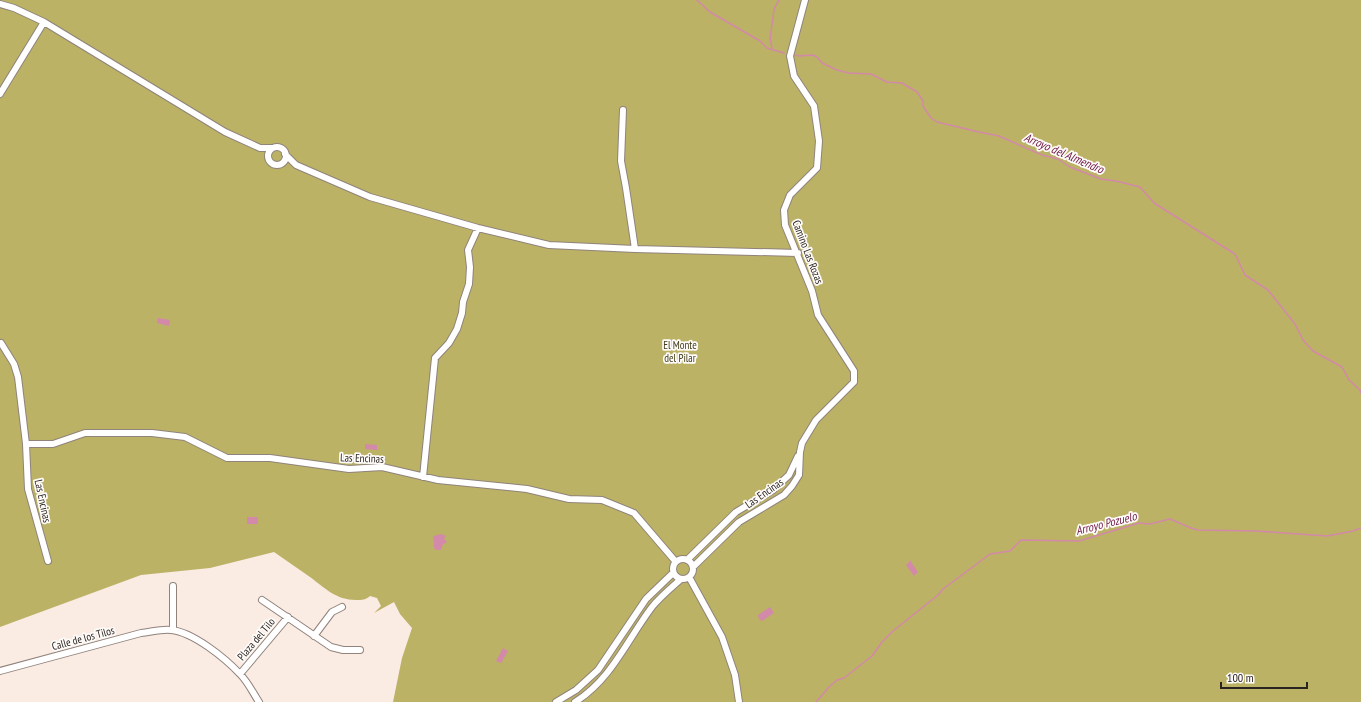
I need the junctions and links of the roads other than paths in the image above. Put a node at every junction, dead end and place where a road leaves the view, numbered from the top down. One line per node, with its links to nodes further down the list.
1 (805, 0): 14 (street, Camino Las Rozas)
2 (0, 4): 3 (street)
3 (44, 22): 4 (street); 6 (street)
4 (0, 94)
5 (623, 110): 13 (street)
6 (260, 148): 7 (street); 9 (street)
7 (273, 148): 8 (street); 9 (street)
8 (286, 154): 10 (street); 11 (street)
9 (269, 159): 10 (street)
10 (280, 164): 11 (street)
11 (296, 164): 12 (street)
12 (478, 228): 13 (street); 18 (street)
13 (635, 249): 14 (street)
14 (798, 253): 17 (street, Camino Las Rozas)
15 (1, 343): 16 (street, Las Encinas)
16 (26, 444): 18 (street, Las Encinas); 20 (street, Las Encinas)
17 (800, 452): 19 (street, Las Encinas); 22 (street, Las Encinas)
18 (423, 477): 21 (street, Las Encinas)
19 (687, 560): 21 (street); 22 (street)
20 (48, 561)
21 (676, 562): 23 (street)
22 (693, 567): 24 (street, Las Encinas)
23 (673, 573): 25 (street); 36 (street)
24 (689, 577): 25 (street); 38 (street)
25 (681, 579): 37 (street)
26 (173, 586): 30 (street)
27 (262, 600): 29 (street, Plaza del Tilo)
28 (342, 607): 31 (street)
29 (288, 617): 31 (street, Plaza del Tilo); 34 (street, Plaza del Tilo)
30 (173, 630): 33 (street, Calle de los Tilos); 34 (street, Calle de los Tilos)
31 (314, 636): 32 (street, Plaza del Tilo)
32 (360, 650)
33 (0, 671)
34 (240, 674): 35 (street, Calle de los Tilos)
35 (259, 702)
36 (556, 702)
37 (575, 702)
38 (739, 702)

